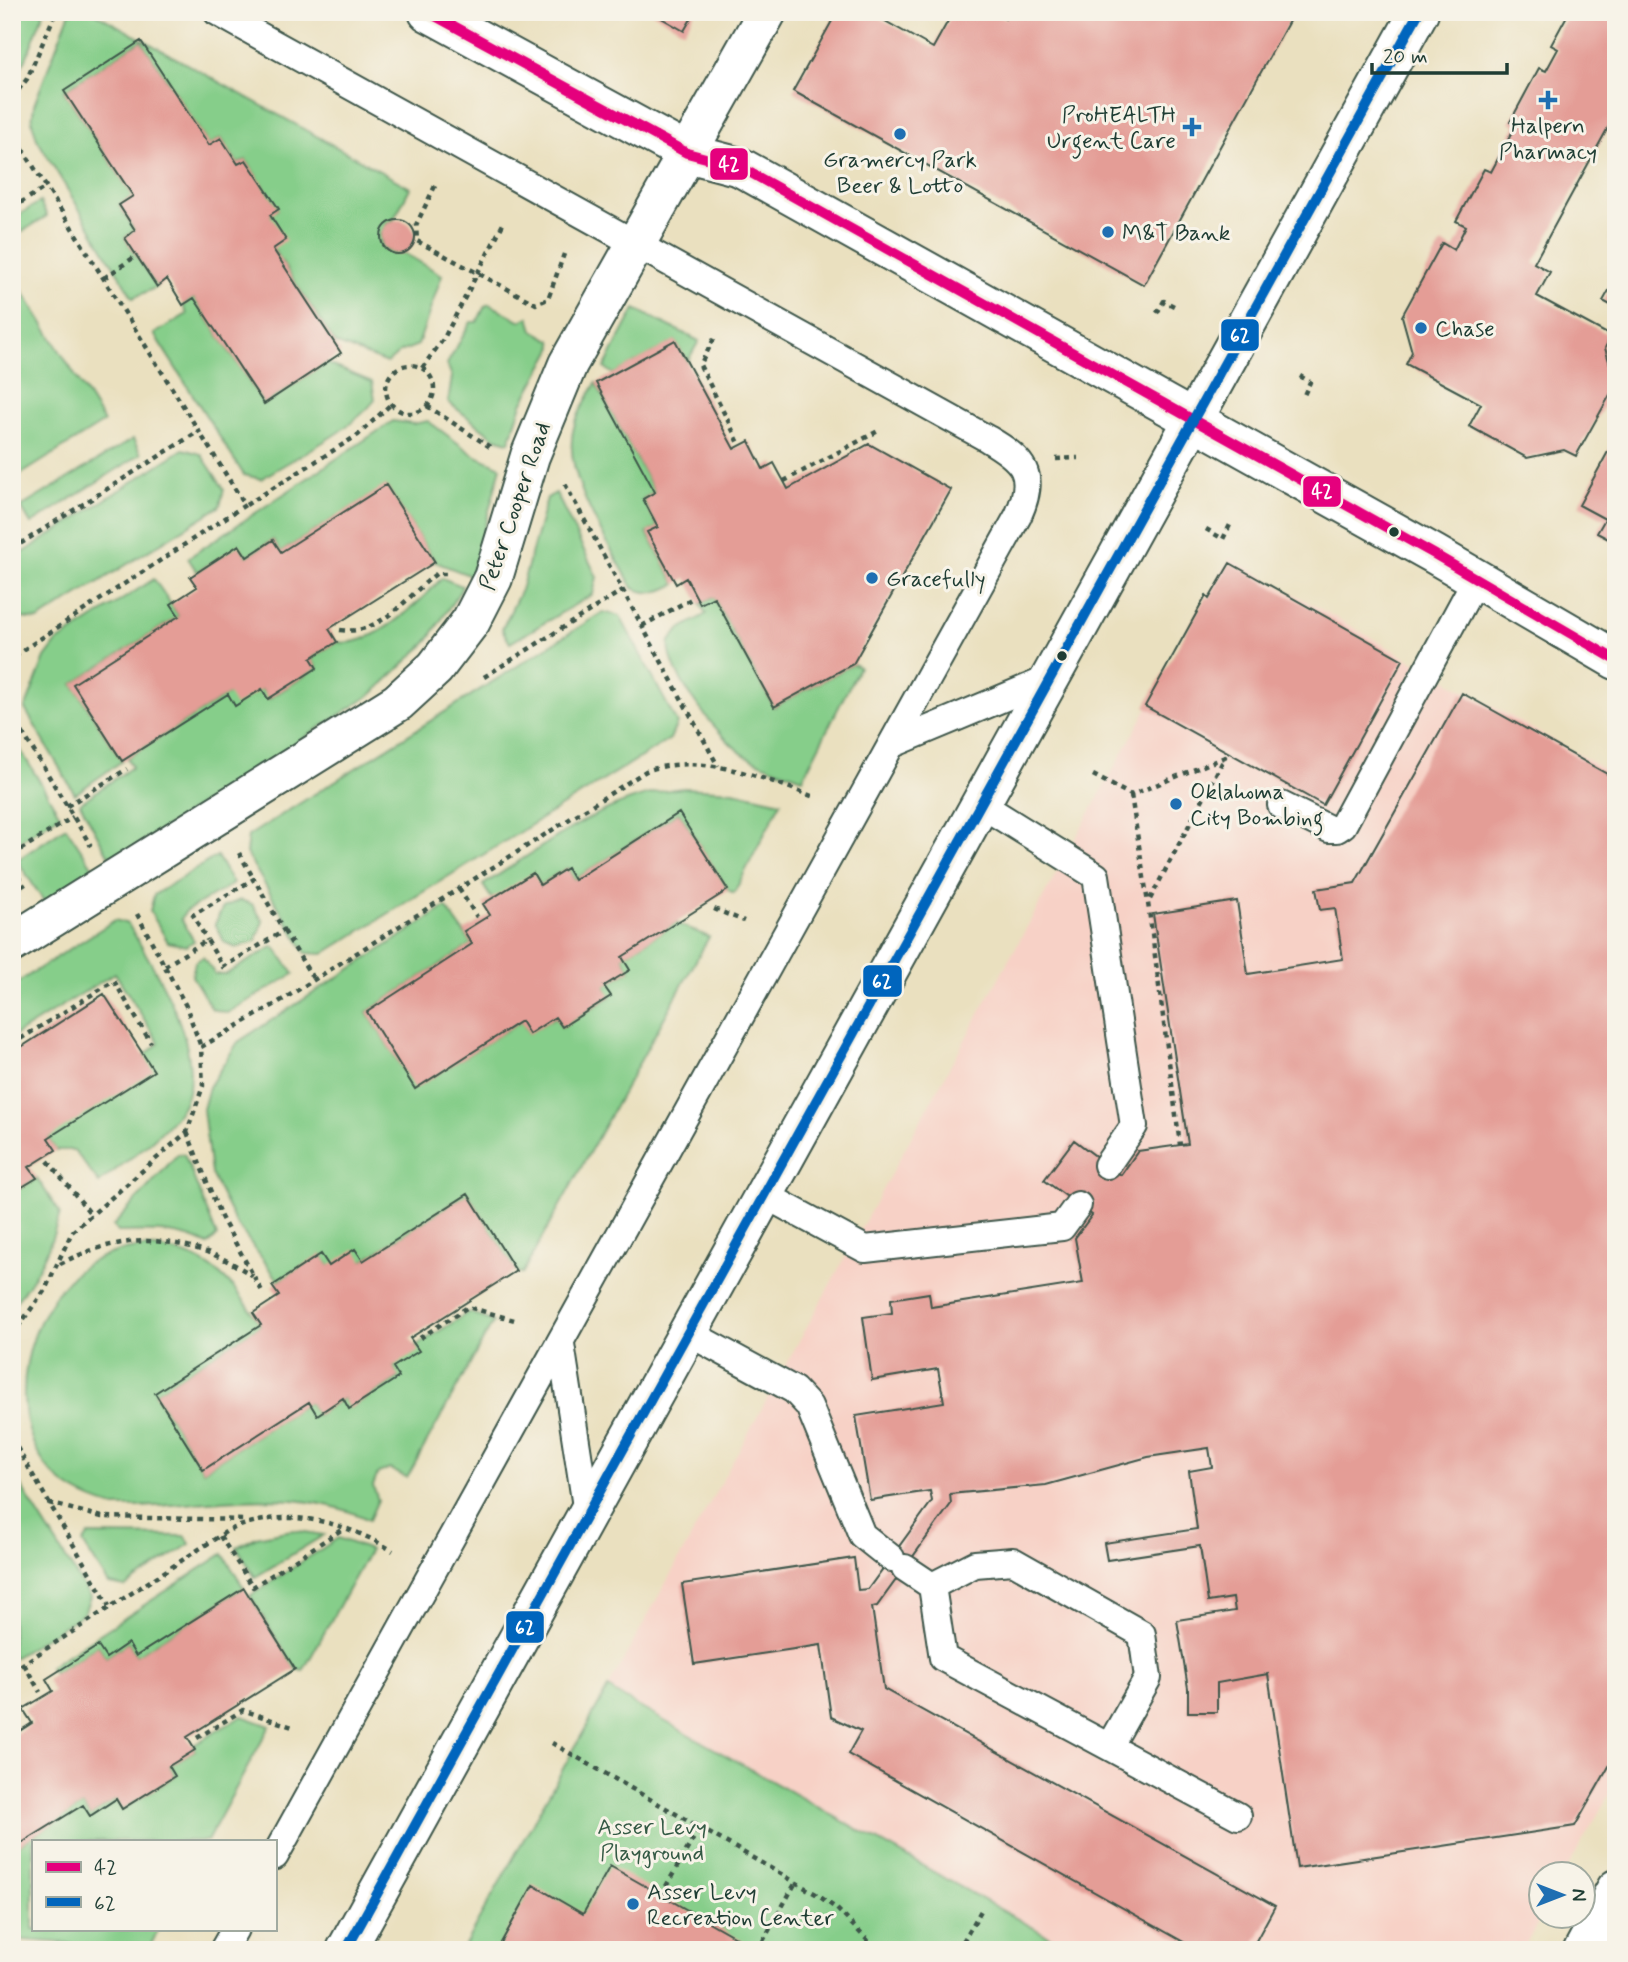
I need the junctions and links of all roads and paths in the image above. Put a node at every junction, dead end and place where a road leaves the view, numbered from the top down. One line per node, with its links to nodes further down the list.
1 (56, 12): 6 (path)
2 (217, 12): 13 (lane)
3 (428, 12): 8 (main road)
4 (767, 12): 8 (main road, Peter Cooper Road)
5 (1419, 12): 26 (main road)
6 (12, 98)
7 (12, 132): 10 (path)
8 (687, 153): 13 (main road, Peter Cooper Road); 26 (main road)
9 (435, 186): 16 (path)
10 (46, 187): 11 (path); 17 (path)
11 (12, 208)
12 (503, 224): 16 (path)
13 (637, 245): 52 (lane); 64 (main road, Peter Cooper Road)
14 (564, 254): 16 (path)
15 (136, 256): 17 (path)
16 (477, 274): 21 (path)
17 (104, 278): 28 (path)
18 (1178, 308): 19 (path)
19 (1157, 313)
20 (713, 339): 29 (path)
21 (422, 368): 24 (path); 25 (path)
22 (1300, 376): 23 (path)
23 (1304, 395)
24 (391, 404): 25 (path); 35 (path)
25 (427, 406): 30 (path)
26 (1193, 421): 40 (main road); 50 (main road)
27 (880, 430): 34 (path)
28 (199, 431): 35 (path); 38 (path)
29 (740, 445)
30 (498, 451)
31 (1078, 458): 32 (path)
32 (1052, 459)
33 (564, 481): 41 (path)
34 (783, 481)
35 (245, 505): 46 (path)
36 (1230, 525): 37 (path)
37 (1206, 529)
38 (12, 549)
39 (436, 574): 44 (path)
40 (1476, 579): 47 (main road); 59 (lane)
41 (623, 590): 43 (path); 49 (path)
42 (693, 598): 43 (path)
43 (642, 626): 53 (path)
44 (340, 630)
45 (12, 646): 46 (path)
46 (17, 654): 48 (path)
47 (1616, 660)
48 (12, 669)
49 (482, 677)
50 (1046, 680): 52 (lane); 58 (main road)
51 (12, 715): 60 (path)
52 (893, 744): 93 (lane)
53 (718, 767): 57 (path); 66 (path)
54 (127, 769): 60 (path)
55 (1093, 775): 56 (path)
56 (1130, 794): 67 (path); 67 (path)
57 (814, 797)
58 (979, 803): 82 (lane); 83 (main road)
59 (1281, 805)
60 (67, 806): 61 (path)
61 (73, 817): 63 (path); 64 (path)
62 (237, 849): 65 (path)
63 (12, 855)
64 (113, 879): 73 (main road, Peter Cooper Road); 74 (path)
65 (254, 879): 71 (path); 72 (path)
66 (459, 889): 69 (path); 75 (path)
67 (1148, 903): 80 (path)
68 (713, 909): 70 (path)
69 (477, 918)
70 (744, 921)
71 (284, 931): 72 (path); 75 (path)
72 (207, 940): 74 (path)
73 (12, 943)
74 (165, 966): 78 (path)
75 (314, 980): 78 (path)
76 (151, 1043): 77 (path)
77 (12, 1044)
78 (201, 1047): 79 (path)
79 (187, 1132): 85 (path); 87 (path)
80 (1180, 1145)
81 (48, 1161): 85 (path)
82 (1107, 1165)
83 (763, 1194): 84 (lane); 90 (main road)
84 (1078, 1205)
85 (90, 1213): 86 (path)
86 (59, 1264): 87 (path); 91 (path)
87 (253, 1276): 88 (path)
88 (262, 1291)
89 (518, 1321): 92 (path)
90 (687, 1332): 96 (main road); 101 (lane)
91 (12, 1335)
92 (420, 1338)
93 (561, 1344): 96 (lane); 112 (lane)
94 (12, 1439): 95 (path)
95 (49, 1503): 97 (path); 102 (path)
96 (587, 1513): 119 (main road)
97 (251, 1520): 98 (path); 99 (path)
98 (342, 1529): 99 (path); 100 (path)
99 (220, 1535): 102 (path)
100 (393, 1551)
101 (932, 1586): 109 (lane); 109 (lane)
102 (109, 1606): 103 (path)
103 (24, 1664): 104 (path); 105 (path)
104 (12, 1671)
105 (40, 1692)
106 (295, 1728): 107 (path)
107 (197, 1738)
108 (552, 1743): 111 (path)
109 (1109, 1747): 110 (lane)
110 (1238, 1816)
111 (700, 1827): 113 (path); 115 (path)
112 (276, 1854)
113 (796, 1882): 120 (path); 121 (path)
114 (1616, 1889): 123 (main road)
115 (661, 1895)
116 (982, 1909): 122 (path)
117 (234, 1930): 118 (lane)
118 (223, 1950)
119 (346, 1950)
120 (758, 1950)
121 (877, 1950)
122 (958, 1950)
123 (1583, 1950)

